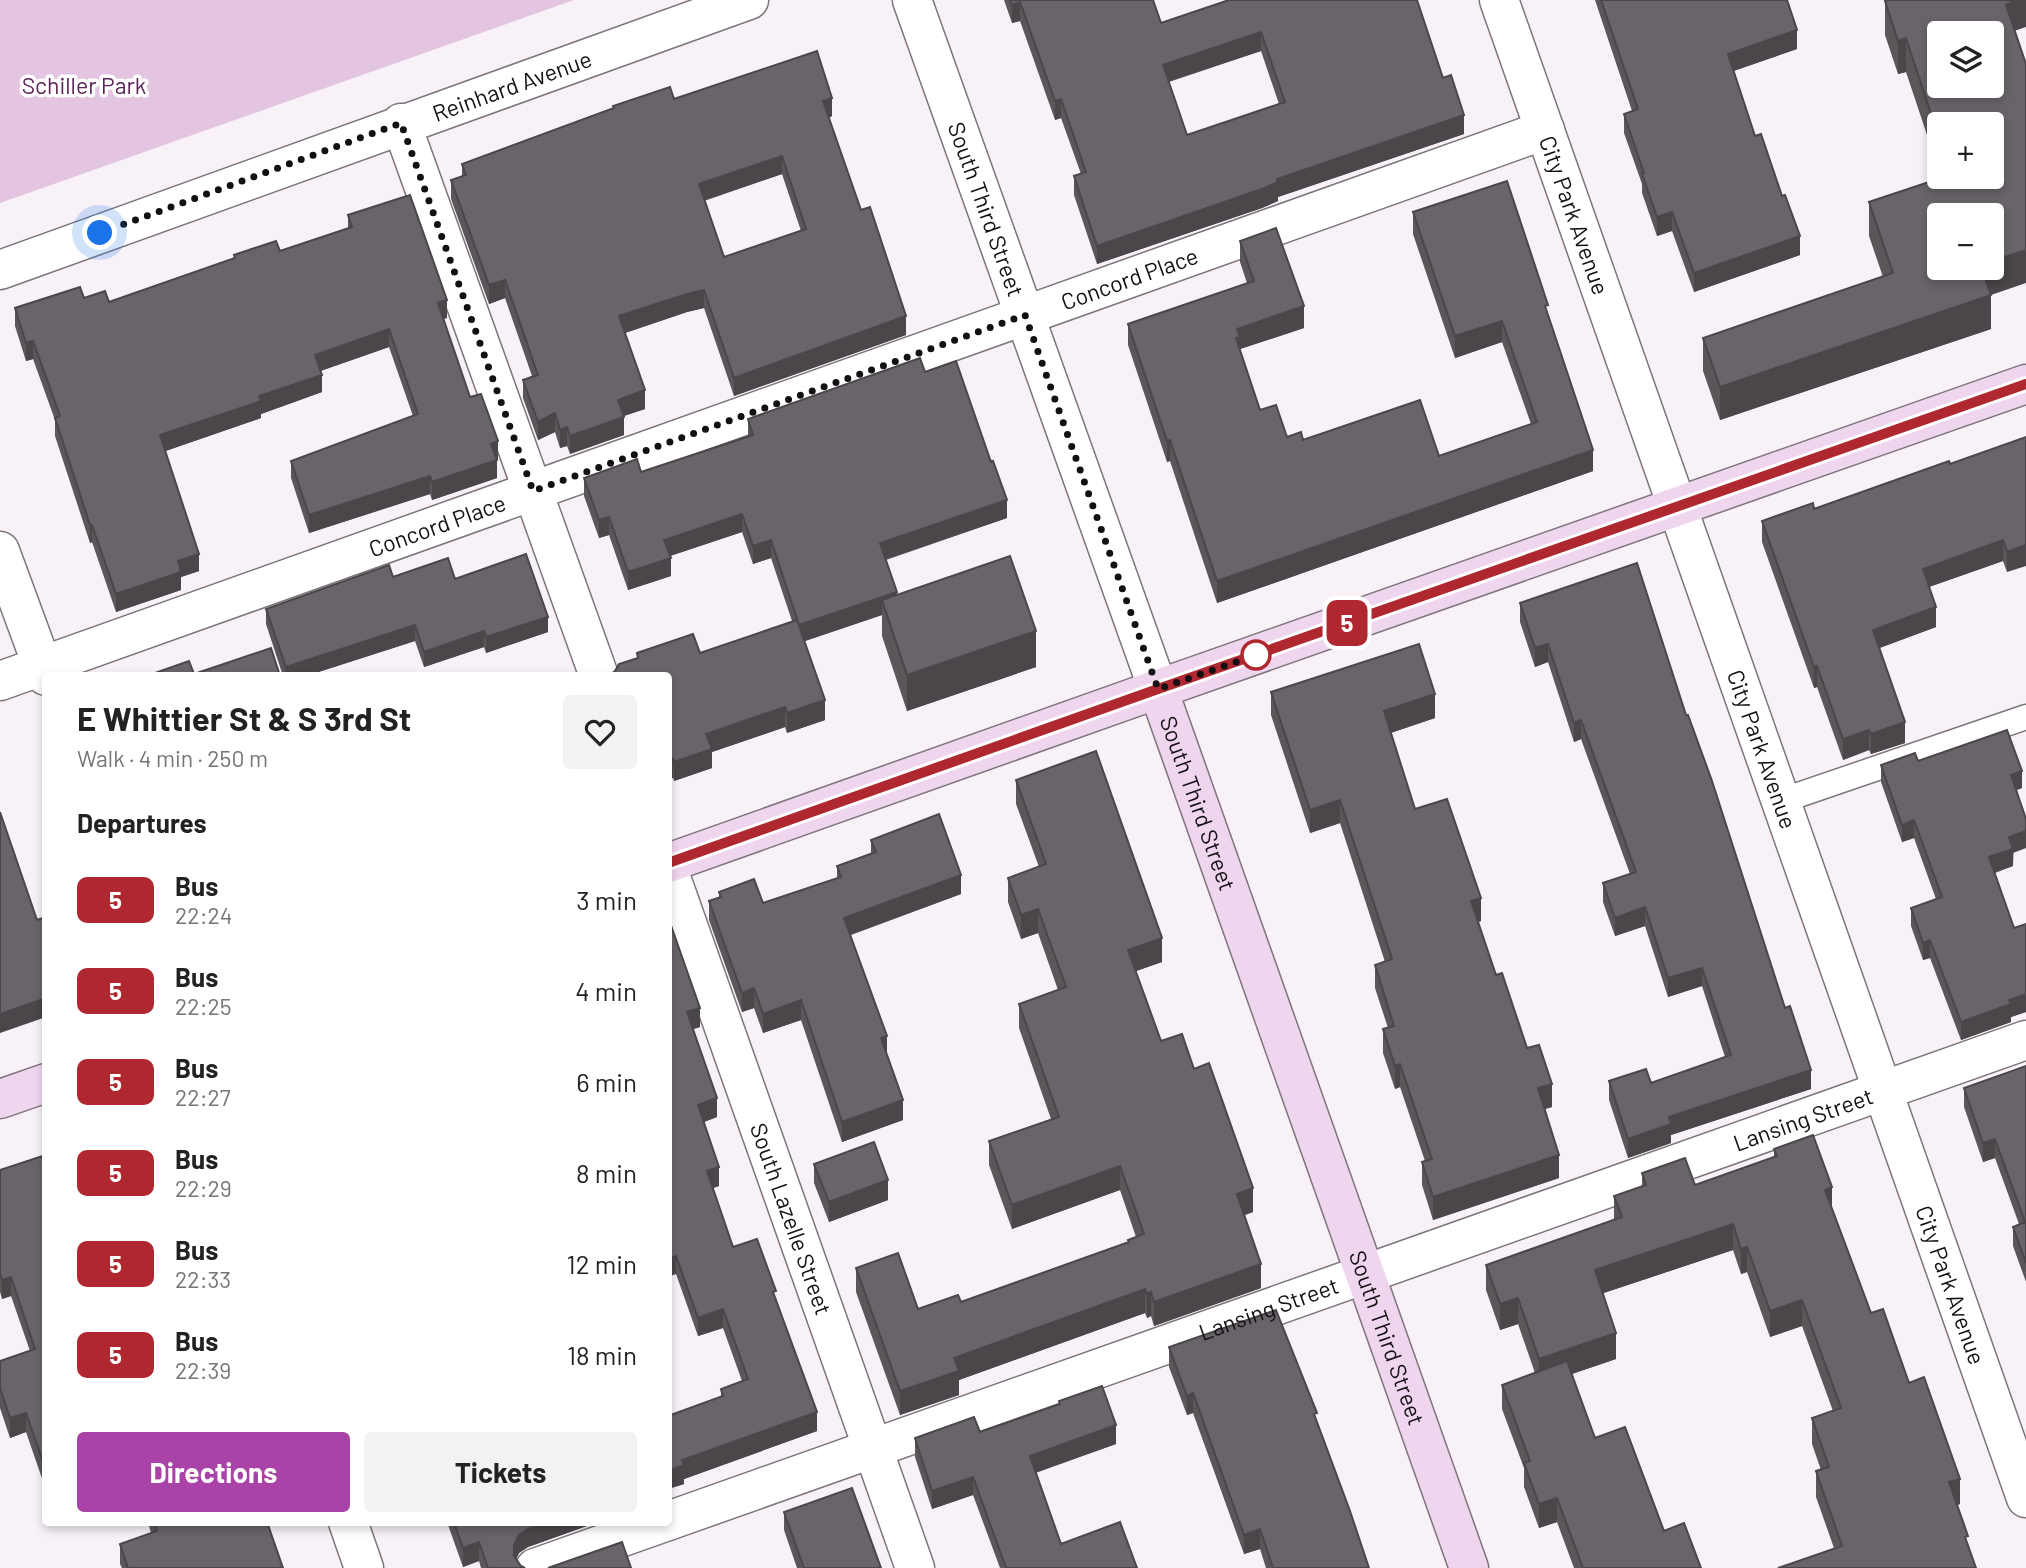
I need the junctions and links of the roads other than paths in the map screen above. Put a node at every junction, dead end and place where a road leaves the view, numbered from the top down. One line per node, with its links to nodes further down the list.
1 (749, 0): 4 (street, Reinhard Avenue)
2 (912, 0): 7 (street, South Third Street)
3 (1499, 0): 5 (street, City Park Avenue)
4 (401, 123): 6 (street, Reinhard Avenue); 9 (street)
5 (1545, 130): 7 (street, Concord Place); 10 (street, City Park Avenue)
6 (0, 270)
7 (1025, 315): 9 (street, Concord Place); 15 (street, South Third Street)
8 (2026, 384): 10 (street)
9 (533, 491): 12 (street, Concord Place); 13 (street)
10 (1678, 506): 15 (street); 17 (street, City Park Avenue)
11 (0, 551): 12 (street)
12 (44, 671): 14 (street, Concord Place)
13 (598, 672)
14 (0, 681)
15 (1158, 689): 18 (street); 24 (street, South Third Street)
16 (2026, 717): 17 (lane)
17 (1781, 801): 22 (street, City Park Avenue)
18 (672, 865)
19 (672, 877): 25 (street, South Lazelle Street)
20 (2026, 1040): 22 (street, Lansing Street)
21 (42, 1084): 23 (street)
22 (1883, 1090): 24 (street, Lansing Street); 26 (street, City Park Avenue)
23 (0, 1099)
24 (1365, 1272): 25 (street, Lansing Street); 33 (street, South Third Street)
25 (873, 1450): 27 (street, Lansing Street); 32 (street, South Lazelle Street)
26 (2026, 1498)
27 (672, 1520)
28 (349, 1526): 30 (street)
29 (656, 1526): 31 (street, Lansing Street)
30 (364, 1568)
31 (535, 1568)
32 (915, 1568)
33 (1469, 1568)

